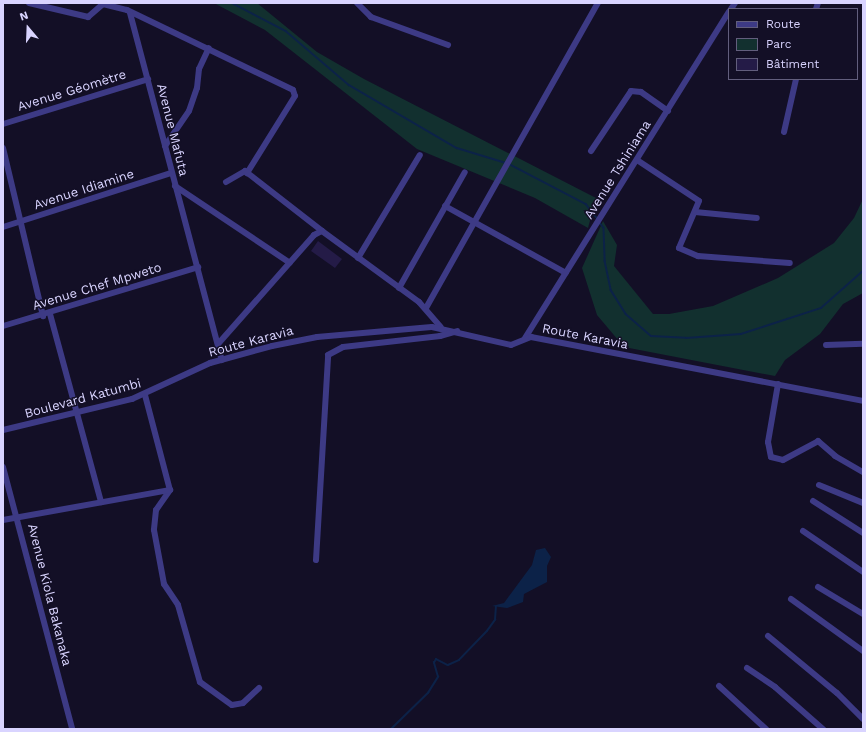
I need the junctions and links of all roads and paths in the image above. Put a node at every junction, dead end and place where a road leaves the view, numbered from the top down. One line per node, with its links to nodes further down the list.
1 (29, 3): 4 (street)
2 (357, 3): 6 (street)
3 (598, 3): 27 (street)
4 (130, 13): 7 (street); 8 (street, Avenue Mafuta)
5 (728, 14): 10 (street, Avenue Tshiniama)
6 (448, 45)
7 (209, 48): 13 (street); 18 (street)
8 (148, 79): 11 (street, Avenue Géomètre); 13 (street, Avenue Mafuta)
9 (796, 80): 12 (street)
10 (668, 111): 15 (street); 17 (street, Avenue Tshiniama)
11 (3, 124)
12 (784, 132)
13 (165, 146): 20 (street, Avenue Mafuta)
14 (3, 148): 26 (street)
15 (591, 152)
16 (420, 155): 30 (street)
17 (637, 160): 24 (street); 34 (street, Avenue Tshiniama)
18 (247, 172): 21 (street); 29 (street)
19 (465, 172): 23 (street)
20 (171, 173): 22 (street, Avenue Mafuta); 26 (street, Avenue Idiamine)
21 (226, 182)
22 (175, 186): 31 (street); 33 (street, Avenue Mafuta)
23 (445, 206): 27 (street); 35 (street)
24 (695, 212): 25 (street); 32 (street)
25 (757, 218)
26 (20, 223): 28 (street, Avenue Idiamine); 38 (street)
27 (475, 223): 34 (street); 36 (street)
28 (3, 227)
29 (322, 231): 30 (street); 31 (street)
30 (358, 258): 35 (street)
31 (290, 263): 45 (street)
32 (790, 263)
33 (198, 267): 37 (street, Avenue Chef Mpweto); 45 (street, Avenue Mafuta)
34 (566, 272): 41 (street, Avenue Tshiniama)
35 (398, 288): 36 (street)
36 (426, 308): 40 (street)
37 (50, 314): 38 (street, Avenue Chef Mpweto); 53 (street)
38 (43, 316): 39 (street, Avenue Chef Mpweto)
39 (3, 326)
40 (441, 327): 42 (street, Route Karavia); 48 (street, Route Karavia)
41 (532, 328): 43 (street, Avenue Tshiniama); 44 (street)
42 (457, 331): 43 (street, Route Karavia); 66 (street)
43 (525, 338): 44 (street, Route Karavia)
44 (537, 338): 50 (street, Route Karavia)
45 (218, 344): 48 (street, Avenue Mafuta)
46 (863, 344): 47 (street)
47 (826, 345)
48 (222, 360): 49 (street, Route Karavia)
49 (166, 384): 51 (street, Boulevard Katumbi)
50 (778, 384): 52 (street, Route Karavia); 56 (street)
51 (145, 395): 53 (street, Boulevard Katumbi); 58 (street)
52 (863, 401)
53 (80, 413): 54 (street, Boulevard Katumbi); 60 (street)
54 (3, 430)
55 (3, 467): 62 (street, Avenue Kiola Bakanaka)
56 (863, 472)
57 (819, 485): 61 (street)
58 (170, 490): 60 (street); 75 (street)
59 (812, 501): 65 (street)
60 (101, 502): 62 (street)
61 (863, 503)
62 (18, 517): 63 (street); 77 (street, Avenue Kiola Bakanaka)
63 (3, 520)
64 (803, 531): 67 (street)
65 (863, 533)
66 (316, 560)
67 (863, 572)
68 (818, 587): 70 (street)
69 (791, 599): 72 (street)
70 (863, 614)
71 (768, 636): 76 (street)
72 (863, 651)
73 (747, 668): 79 (street)
74 (719, 686): 78 (street)
75 (259, 688)
76 (863, 719)
77 (72, 729)
78 (766, 729)
79 (823, 729)

